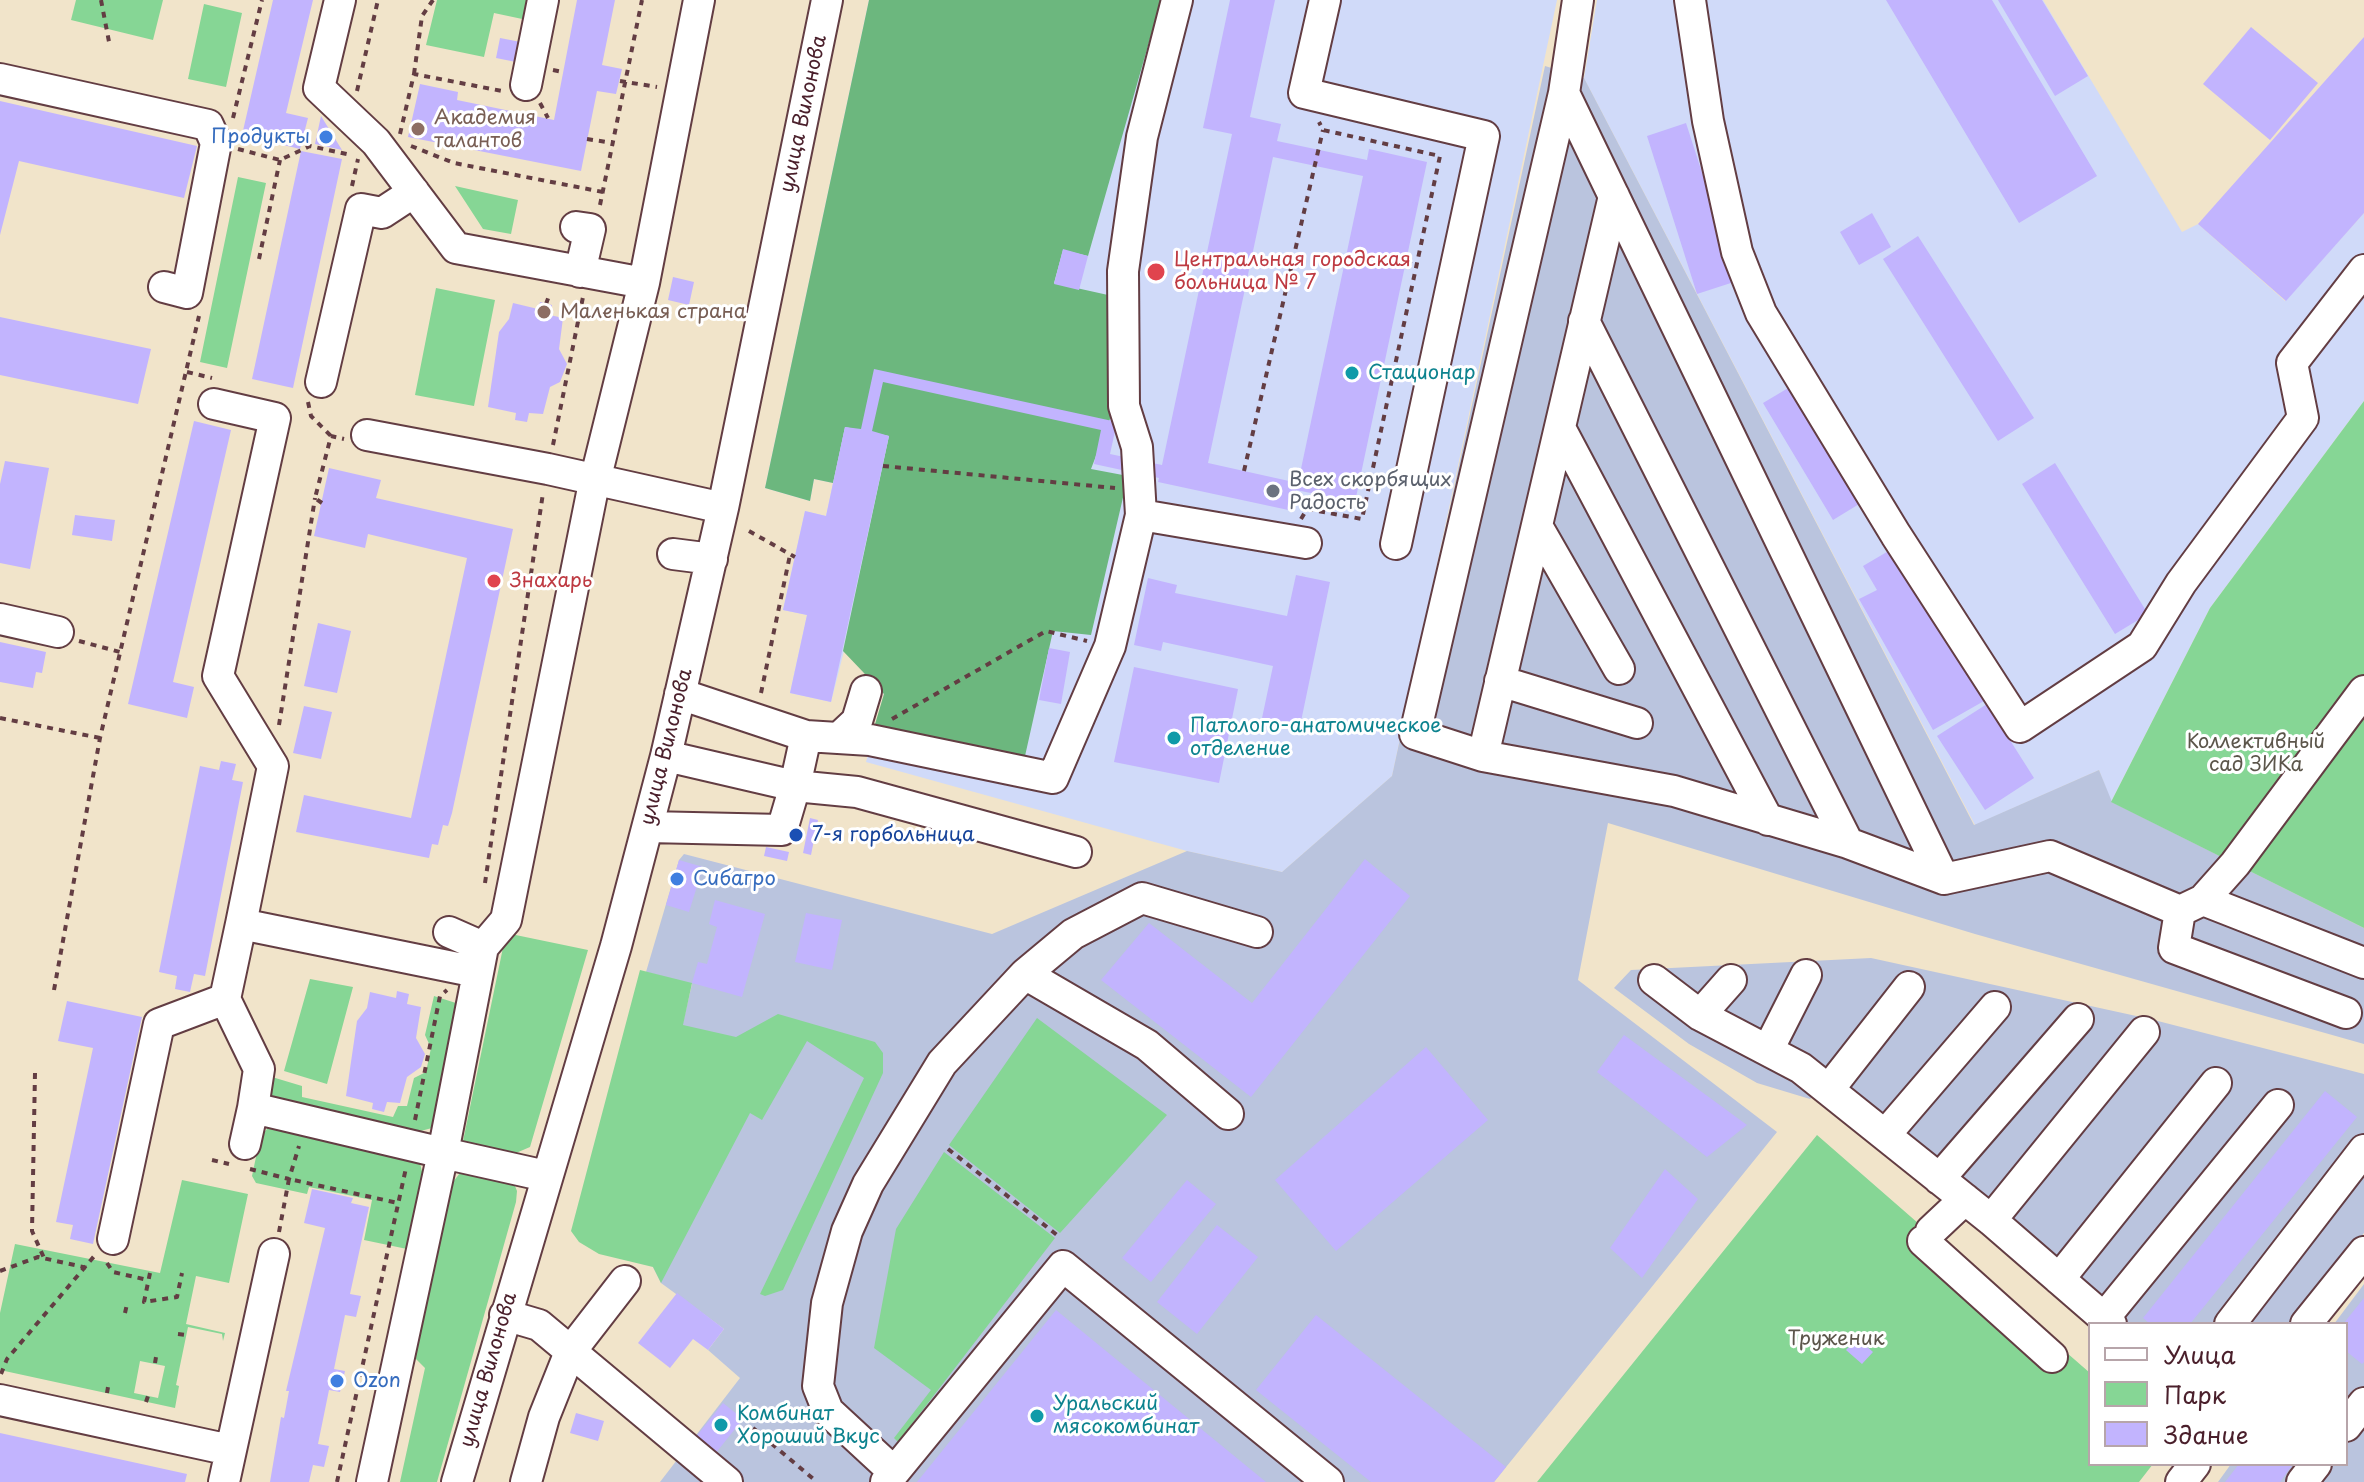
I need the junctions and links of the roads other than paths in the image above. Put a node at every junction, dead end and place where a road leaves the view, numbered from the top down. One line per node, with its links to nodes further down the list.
1 (340, 0): 12 (street)
2 (543, 0): 10 (street)
3 (699, 0): 16 (street)
4 (827, 0): 26 (street, улица Вилонова)
5 (1177, 0): 25 (street)
6 (1325, 0): 29 (street)
7 (1578, 0): 11 (street)
8 (1690, 0): 15 (street)
9 (0, 79): 18 (street)
10 (523, 91)
11 (1564, 93): 13 (street); 43 (street)
12 (414, 192): 17 (street); 20 (street)
13 (1614, 196): 19 (street); 49 (street)
14 (584, 231): 17 (street)
15 (2364, 270)
16 (644, 283): 17 (street); 24 (street)
17 (580, 285)
18 (164, 287)
19 (1584, 321): 22 (street); 47 (street)
20 (321, 382)
21 (214, 404): 51 (street)
22 (1560, 428): 27 (street); 45 (street)
23 (367, 435): 24 (street)
24 (597, 480): 26 (street); 53 (street)
25 (1140, 504): 28 (street); 41 (street)
26 (723, 508): 31 (street, улица Вилонова)
27 (1537, 526): 34 (street); 35 (street)
28 (1298, 541)
29 (1396, 544)
30 (673, 554): 31 (street)
31 (712, 559): 38 (street, улица Вилонова)
32 (0, 619): 33 (street)
33 (58, 632)
34 (1619, 669)
35 (1500, 681): 39 (street); 43 (street)
36 (866, 691): 41 (street)
37 (2364, 691): 50 (street)
38 (680, 694): 40 (street); 42 (street, улица Вилонова)
39 (1637, 723)
40 (806, 736): 41 (street); 44 (street)
41 (841, 736)
42 (666, 756): 44 (street); 46 (street, улица Вилонова)
43 (1483, 756): 45 (street)
44 (795, 786): 46 (street); 48 (street)
45 (1768, 820): 47 (street)
46 (648, 827): 76 (street, улица Вилонова)
47 (1848, 843): 49 (street)
48 (1076, 852)
49 (1944, 879): 50 (street)
50 (2191, 906): 54 (street); 62 (street)
51 (241, 924): 53 (street); 60 (street)
52 (1257, 932): 55 (street)
53 (466, 948): 75 (street)
54 (2364, 963)
55 (1025, 974): 71 (street); 97 (street)
56 (1806, 975): 66 (street)
57 (1654, 980): 63 (street)
58 (1731, 980): 63 (street)
59 (1909, 987): 68 (street)
60 (225, 999): 70 (street); 80 (street)
61 (1995, 1007): 72 (street)
62 (2346, 1013)
63 (1700, 1015): 66 (street)
64 (2078, 1019): 77 (street)
65 (2144, 1032): 79 (street)
66 (1768, 1050): 68 (street)
67 (2216, 1083): 83 (street)
68 (1829, 1089): 72 (street)
69 (2278, 1105): 86 (street)
70 (253, 1108): 73 (street); 75 (street)
71 (1228, 1114)
72 (1885, 1135): 77 (street)
73 (245, 1144)
74 (2364, 1150): 87 (street)
75 (443, 1153): 76 (street); 99 (street)
76 (546, 1176): 85 (street, улица Вилонова)
77 (1939, 1179): 78 (street)
78 (1965, 1199): 79 (street); 90 (street)
79 (1991, 1220): 83 (street)
80 (106, 1245)
81 (2364, 1252): 88 (street)
82 (274, 1254): 94 (street)
83 (2059, 1279): 86 (street)
84 (625, 1281): 89 (street)
85 (505, 1315): 89 (street); 100 (street, улица Вилонова)
86 (2108, 1321)
87 (2232, 1322)
88 (2308, 1322)
89 (570, 1352): 101 (street); 102 (street)
90 (2052, 1357)
91 (0, 1400): 94 (street)
92 (2364, 1403): 93 (street)
93 (2348, 1423)
94 (230, 1450): 98 (street)
95 (2193, 1466): 104 (street)
96 (2314, 1466): 105 (street)
97 (890, 1477): 103 (street)
98 (224, 1482)
99 (372, 1482)
100 (457, 1482)
101 (526, 1482)
102 (727, 1482)
103 (1328, 1482)
104 (2181, 1482)
105 (2302, 1482)

